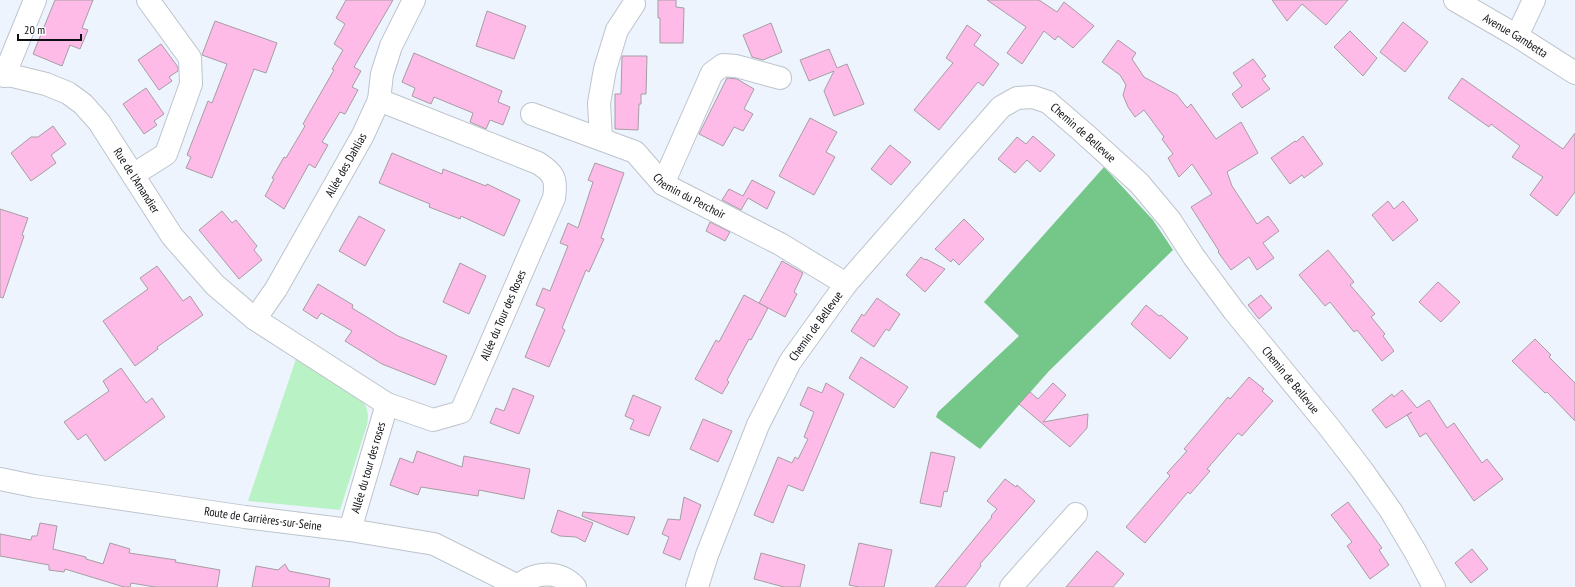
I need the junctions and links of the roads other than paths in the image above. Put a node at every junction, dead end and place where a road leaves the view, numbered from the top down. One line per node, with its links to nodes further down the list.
1 (35, 0): 9 (street)
2 (148, 0): 14 (street)
3 (414, 0): 11 (street, Allée des Dahlias)
4 (1455, 0): 7 (street, Avenue Gambetta)
5 (1534, 0): 7 (street)
6 (634, 4): 13 (street)
7 (1517, 36): 8 (street, Avenue Gambetta)
8 (1575, 73)
9 (2, 75): 14 (street, Rue de l'Amandier)
10 (780, 78): 15 (street)
11 (379, 100): 17 (street, Allée des Dahlias); 18 (street, Allée du Tour des Roses)
12 (532, 114): 13 (street, Chemin du Perchoir)
13 (601, 139): 15 (street, Chemin du Perchoir)
14 (133, 175): 17 (street, Rue de l'Amandier)
15 (663, 184): 16 (street, Chemin du Perchoir)
16 (846, 284): 24 (street, Chemin de Bellevue); 26 (street, Chemin de Bellevue)
17 (255, 319): 18 (street, Allée du Tour des Roses)
18 (387, 404): 21 (street, Allée du tour des roses)
19 (0, 479): 21 (street, Route de Carrières-sur-Seine)
20 (1076, 514): 25 (street)
21 (350, 530): 22 (street, Route de Carrières-sur-Seine)
22 (517, 587): 23 (street)
23 (575, 587)
24 (697, 587)
25 (1011, 587)
26 (1434, 587)

